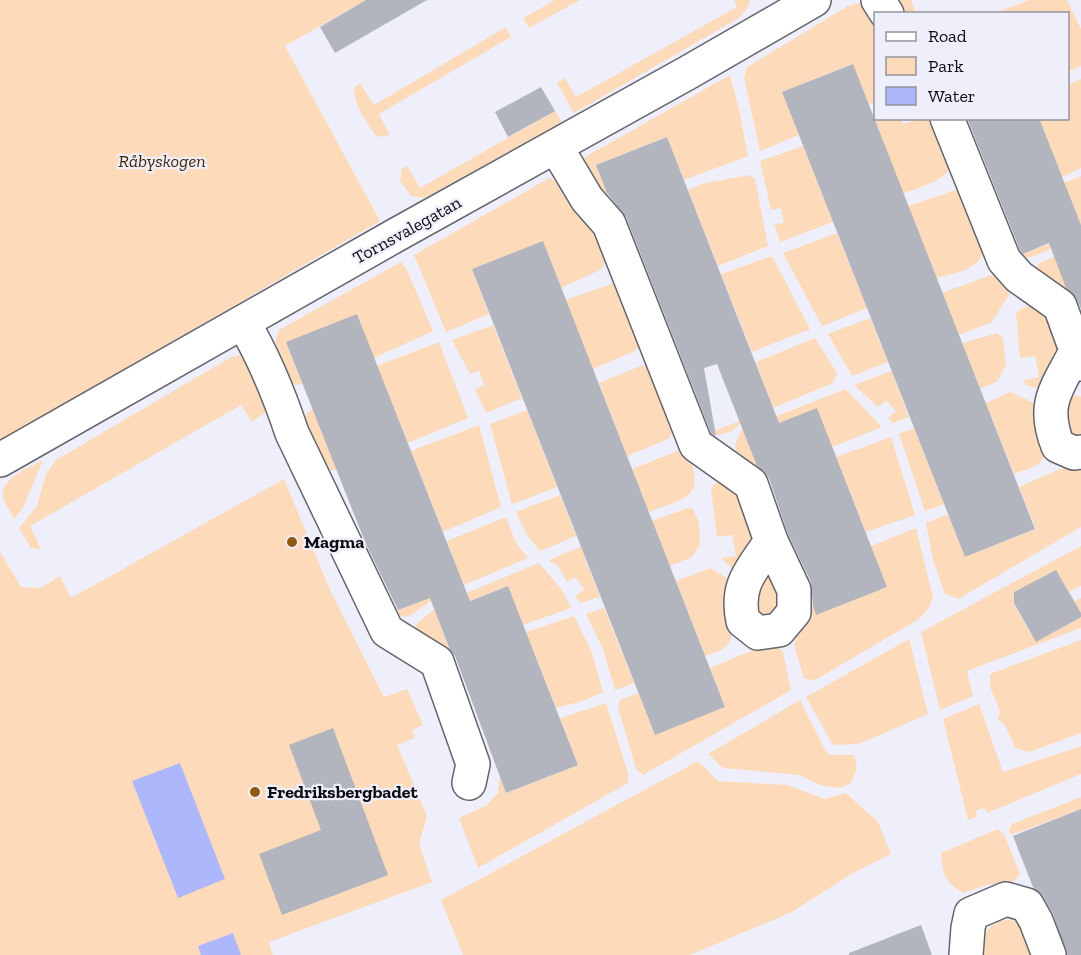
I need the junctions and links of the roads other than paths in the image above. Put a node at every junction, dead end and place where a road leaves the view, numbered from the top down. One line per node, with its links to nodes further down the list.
1 (814, 0): 3 (street, Tornsvalegatan)
2 (948, 120): 5 (street)
3 (556, 147): 4 (street, Tornsvalegatan); 8 (street)
4 (243, 322): 7 (street, Tornsvalegatan); 9 (street)
5 (1079, 358): 6 (street)
6 (1081, 452)
7 (0, 460)
8 (771, 541)
9 (469, 783)
10 (966, 955): 11 (street)
11 (1049, 955)

